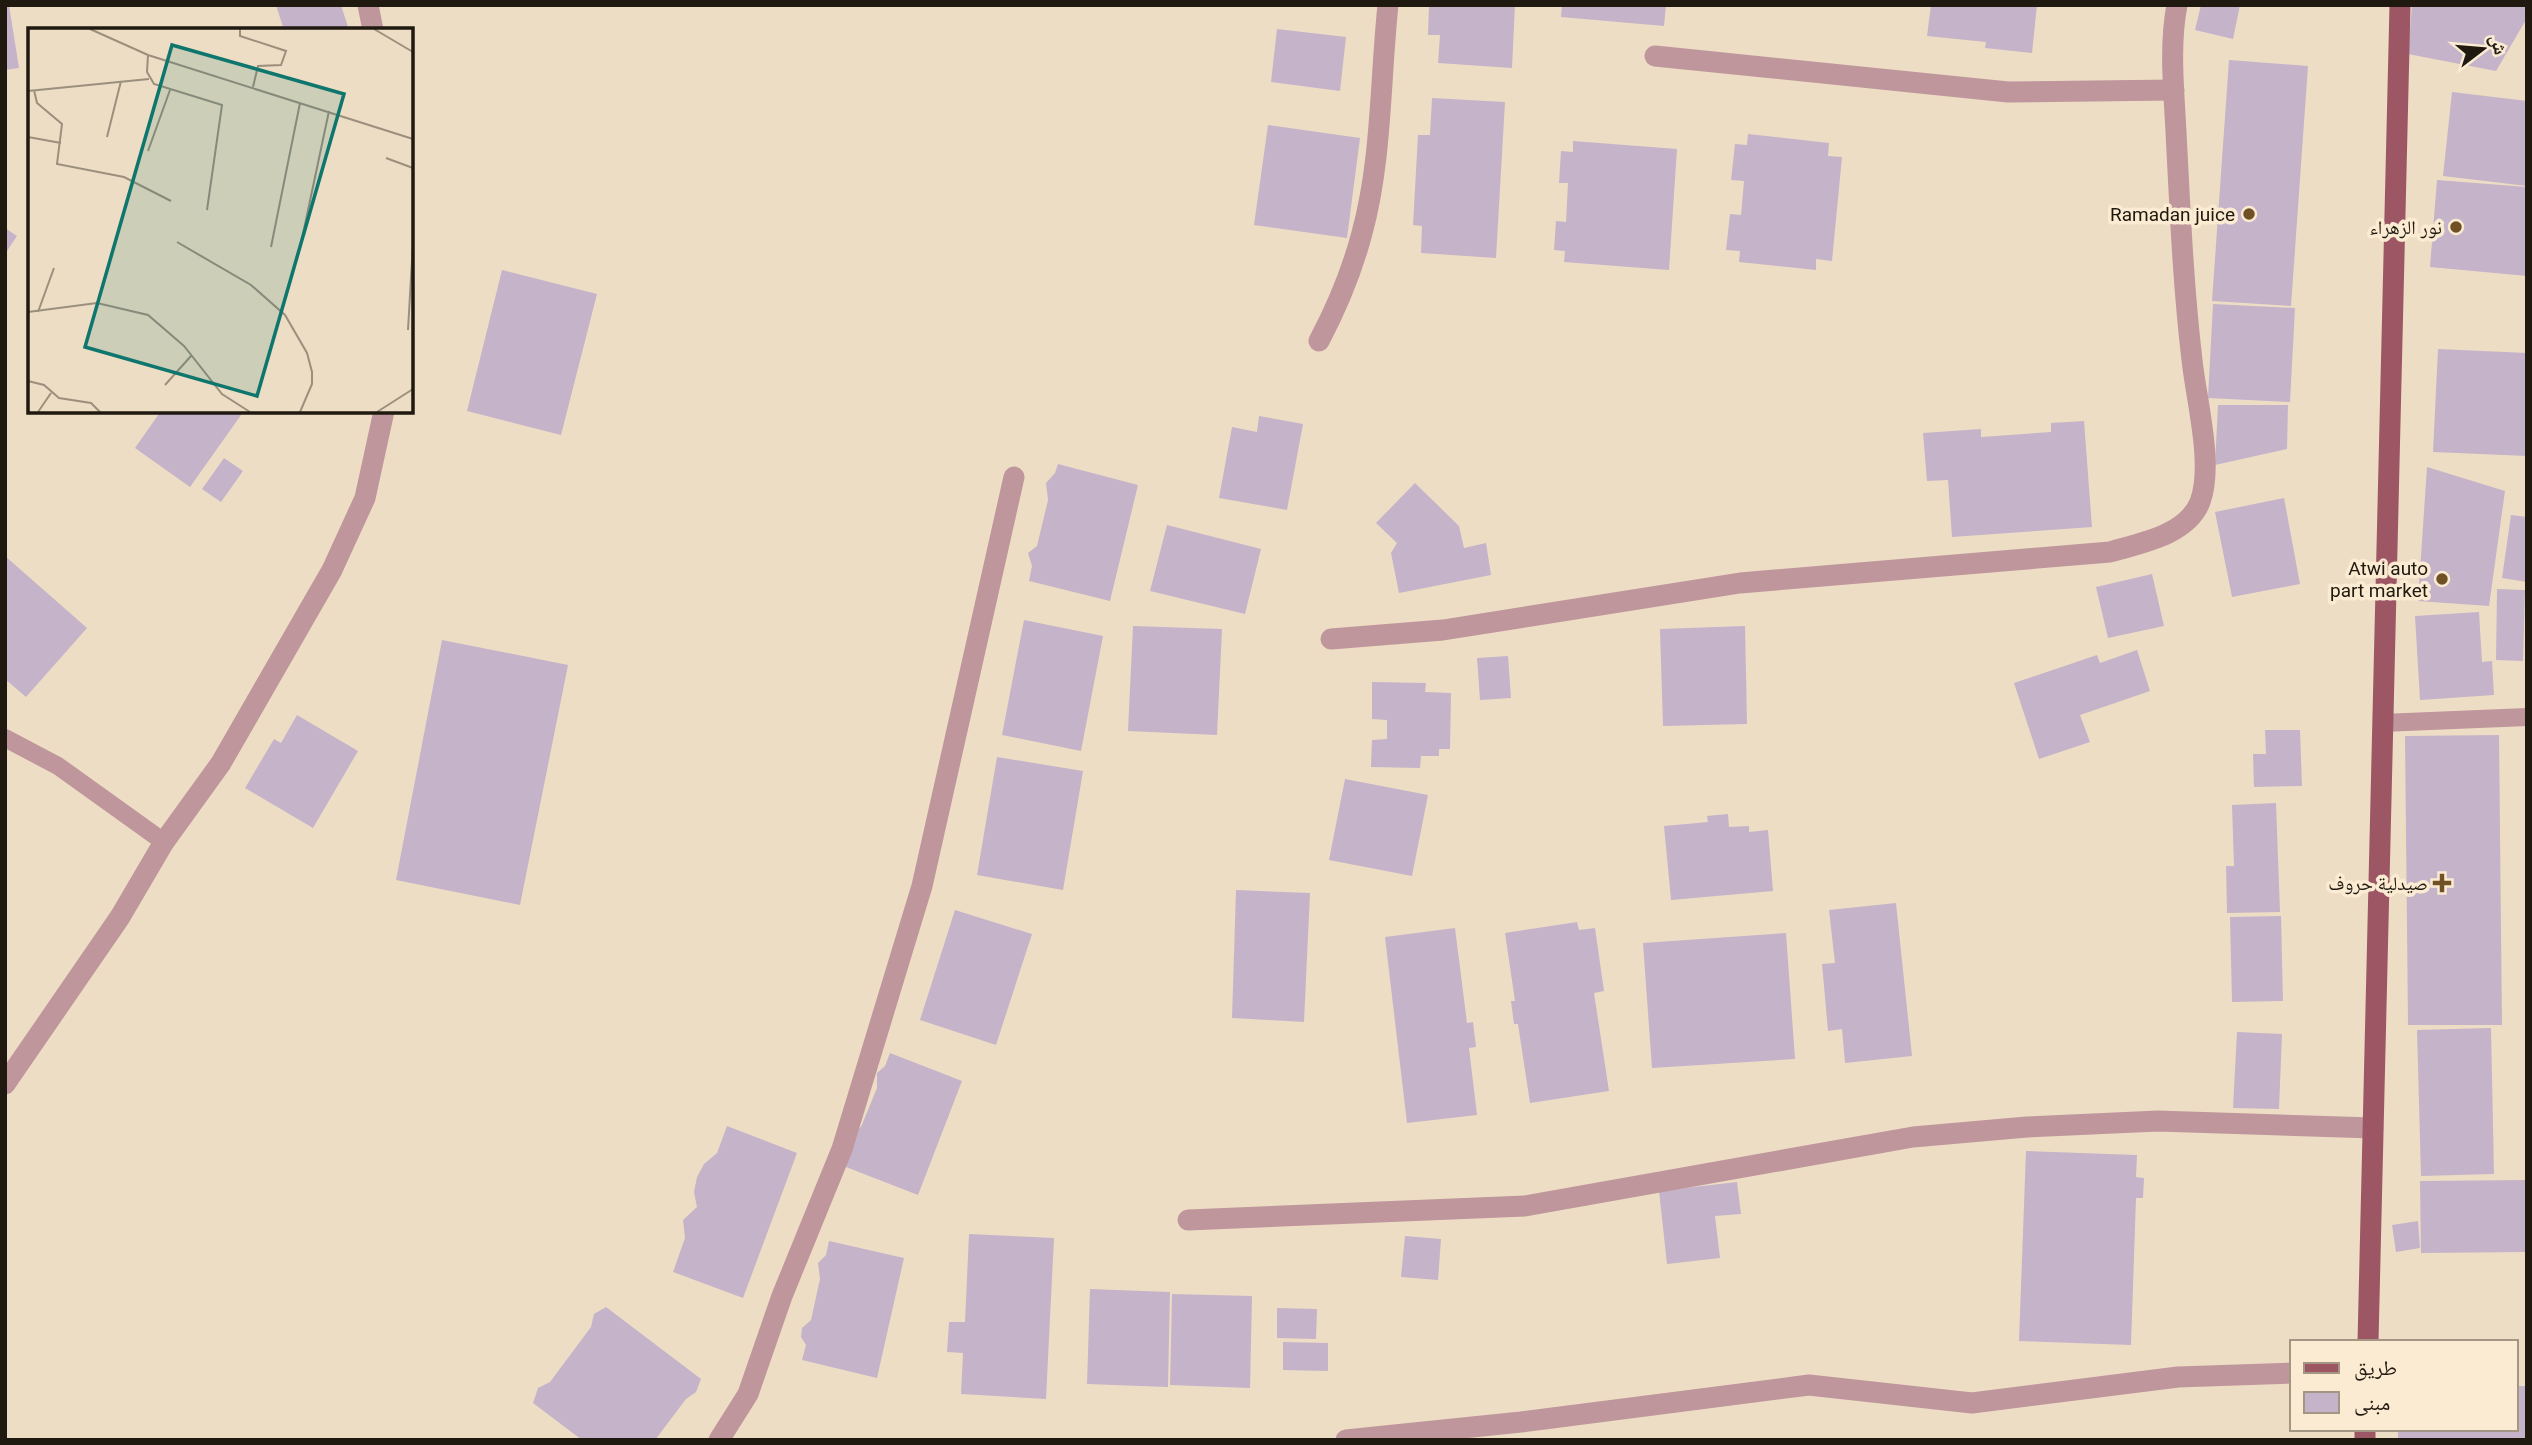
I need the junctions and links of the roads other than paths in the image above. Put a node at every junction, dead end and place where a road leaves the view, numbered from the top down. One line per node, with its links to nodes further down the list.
1 (368, 5): 5 (street)
2 (1388, 5): 8 (street)
3 (2177, 5): 7 (street)
4 (2400, 5): 13 (main road)
5 (373, 28)
6 (1655, 56): 7 (street)
7 (2174, 90): 11 (street)
8 (1319, 341)
9 (384, 413): 15 (street)
10 (1014, 477): 21 (street)
11 (1331, 639)
12 (2527, 717): 13 (lane)
13 (2382, 723): 17 (main road)
14 (5, 738): 15 (lane)
15 (164, 842): 16 (street)
16 (5, 1084)
17 (2373, 1128): 18 (street); 19 (main road)
18 (1188, 1220)
19 (2368, 1340)
20 (2290, 1373): 22 (street)
21 (719, 1440)
22 (1346, 1440)

